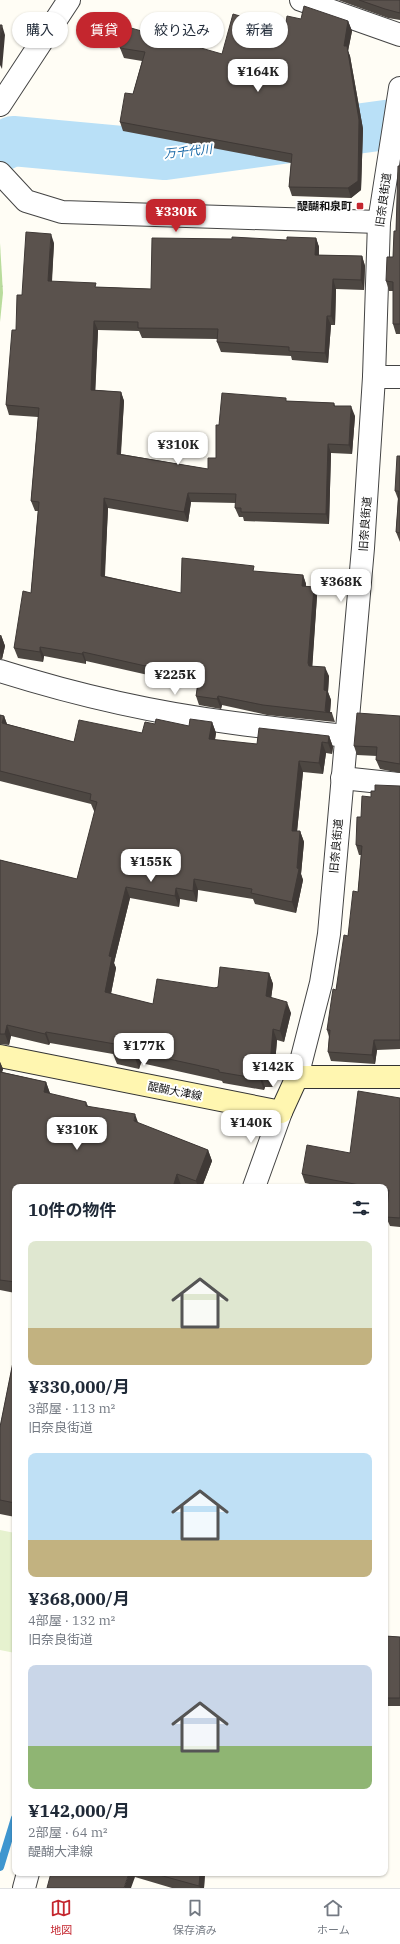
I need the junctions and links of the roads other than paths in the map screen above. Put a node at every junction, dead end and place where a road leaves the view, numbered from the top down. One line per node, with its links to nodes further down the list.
1 (69, 0): 5 (street)
2 (301, 0): 3 (street)
3 (400, 35)
4 (400, 88): 6 (street, 旧奈良街道)
5 (0, 105)
6 (394, 135): 8 (street, 旧奈良街道)
7 (0, 173): 8 (street)
8 (379, 222): 10 (street, 旧奈良街道)
9 (400, 376): 10 (street)
10 (374, 377): 12 (street, 旧奈良街道)
11 (0, 671): 12 (street)
12 (346, 736): 13 (street, 旧奈良街道)
13 (342, 778): 14 (street); 16 (street, 旧奈良街道)
14 (400, 784)
15 (0, 1056): 18 (main road, 醍醐大津線)
16 (297, 1076): 17 (main road); 18 (main road)
17 (400, 1077)
18 (281, 1112): 19 (street)
19 (255, 1184)
20 (27, 1876): 21 (street)
21 (24, 1888)

